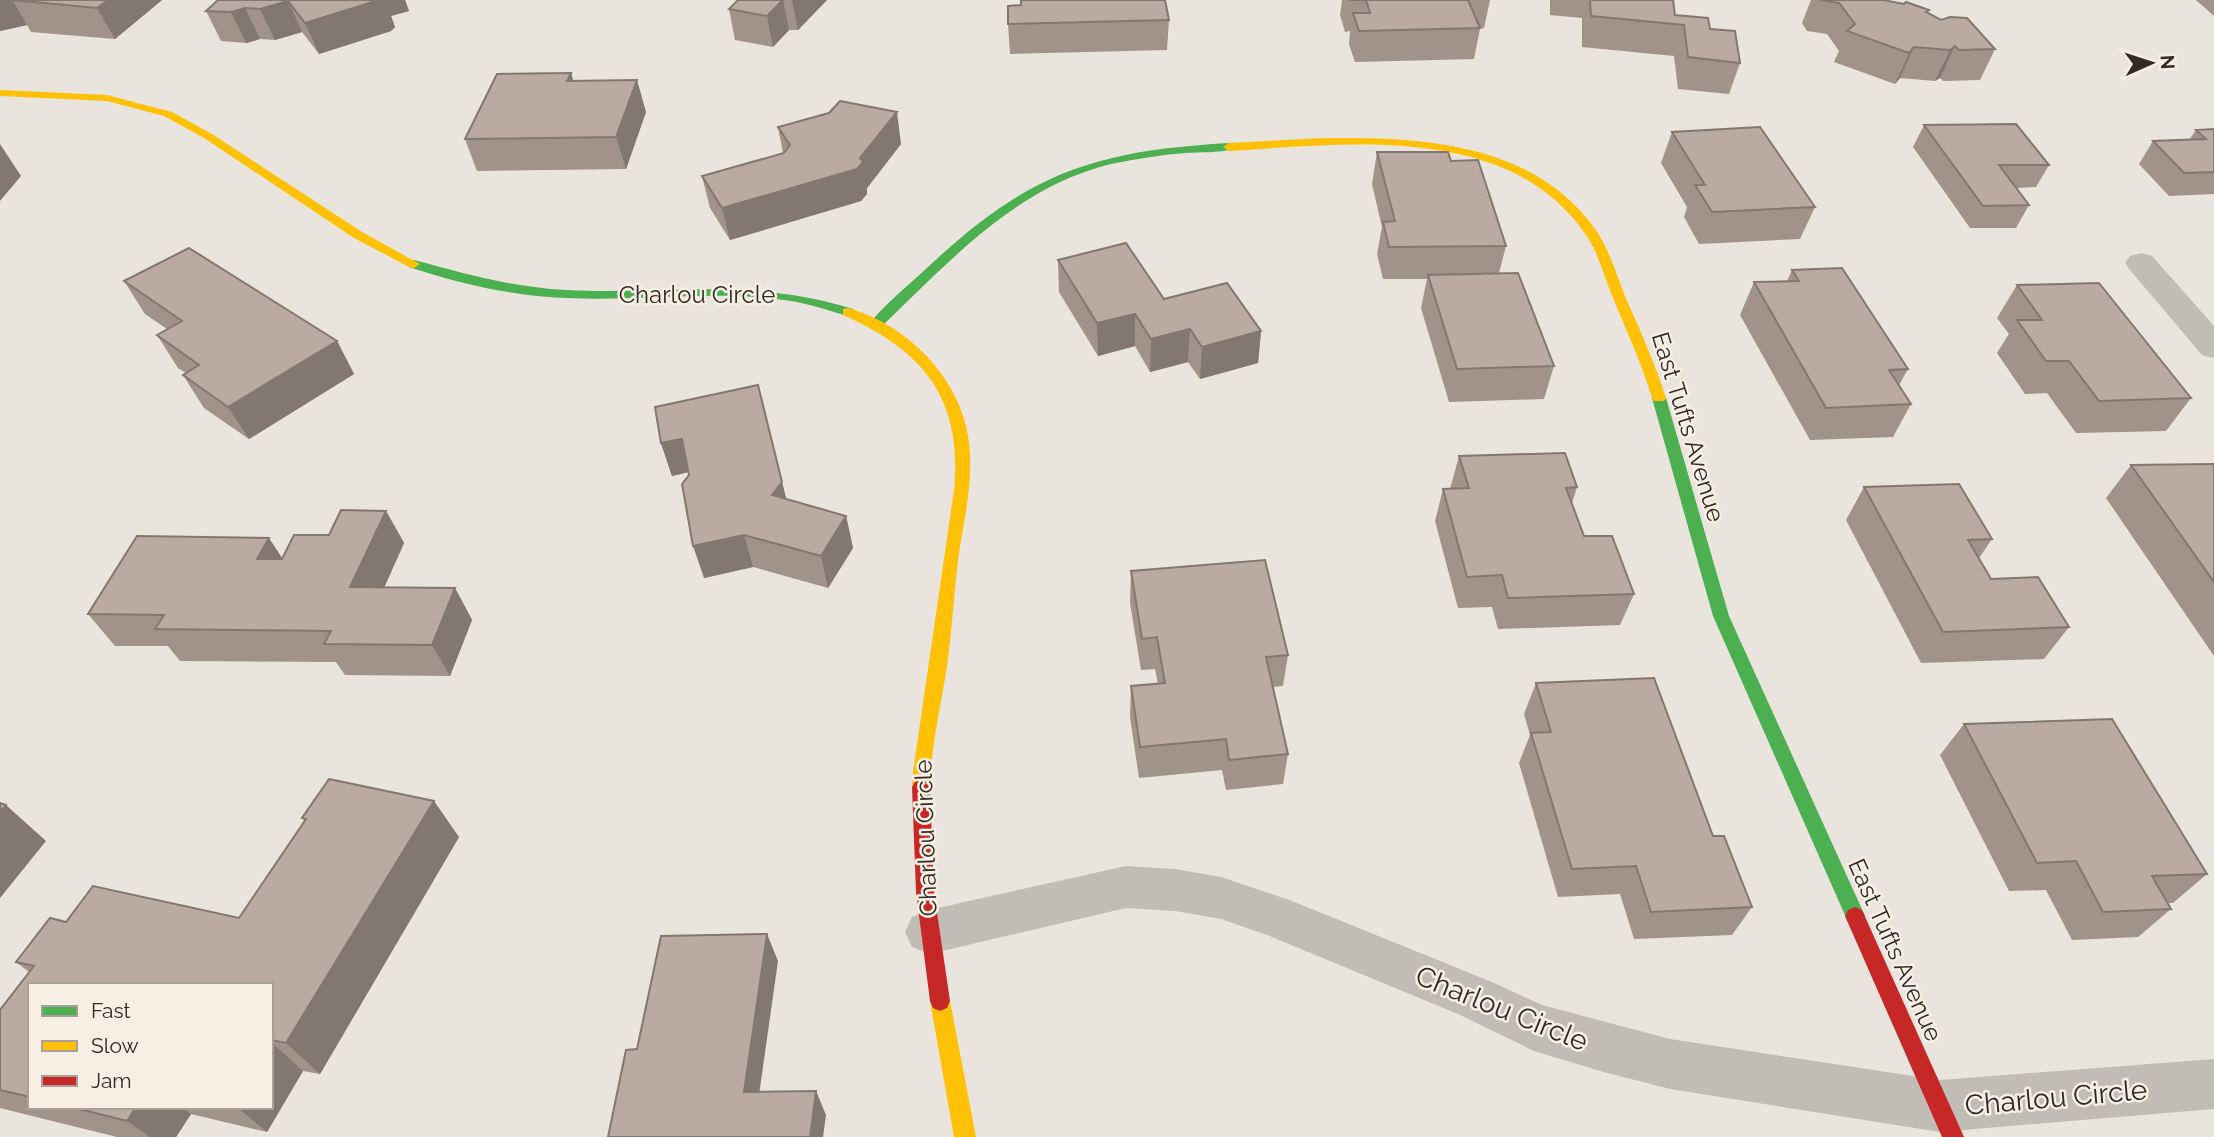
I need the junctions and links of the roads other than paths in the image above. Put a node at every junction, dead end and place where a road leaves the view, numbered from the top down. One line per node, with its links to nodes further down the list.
1 (0, 93): 3 (street, Charlou Circle)
2 (2141, 263): 4 (street)
3 (877, 323): 5 (street, Charlou Circle); 7 (street, East Tufts Avenue)
4 (2214, 347)
5 (929, 932): 7 (street, Charlou Circle); 8 (street, Charlou Circle)
6 (2214, 1084): 7 (street, Charlou Circle)
7 (1946, 1121)
8 (965, 1137)

